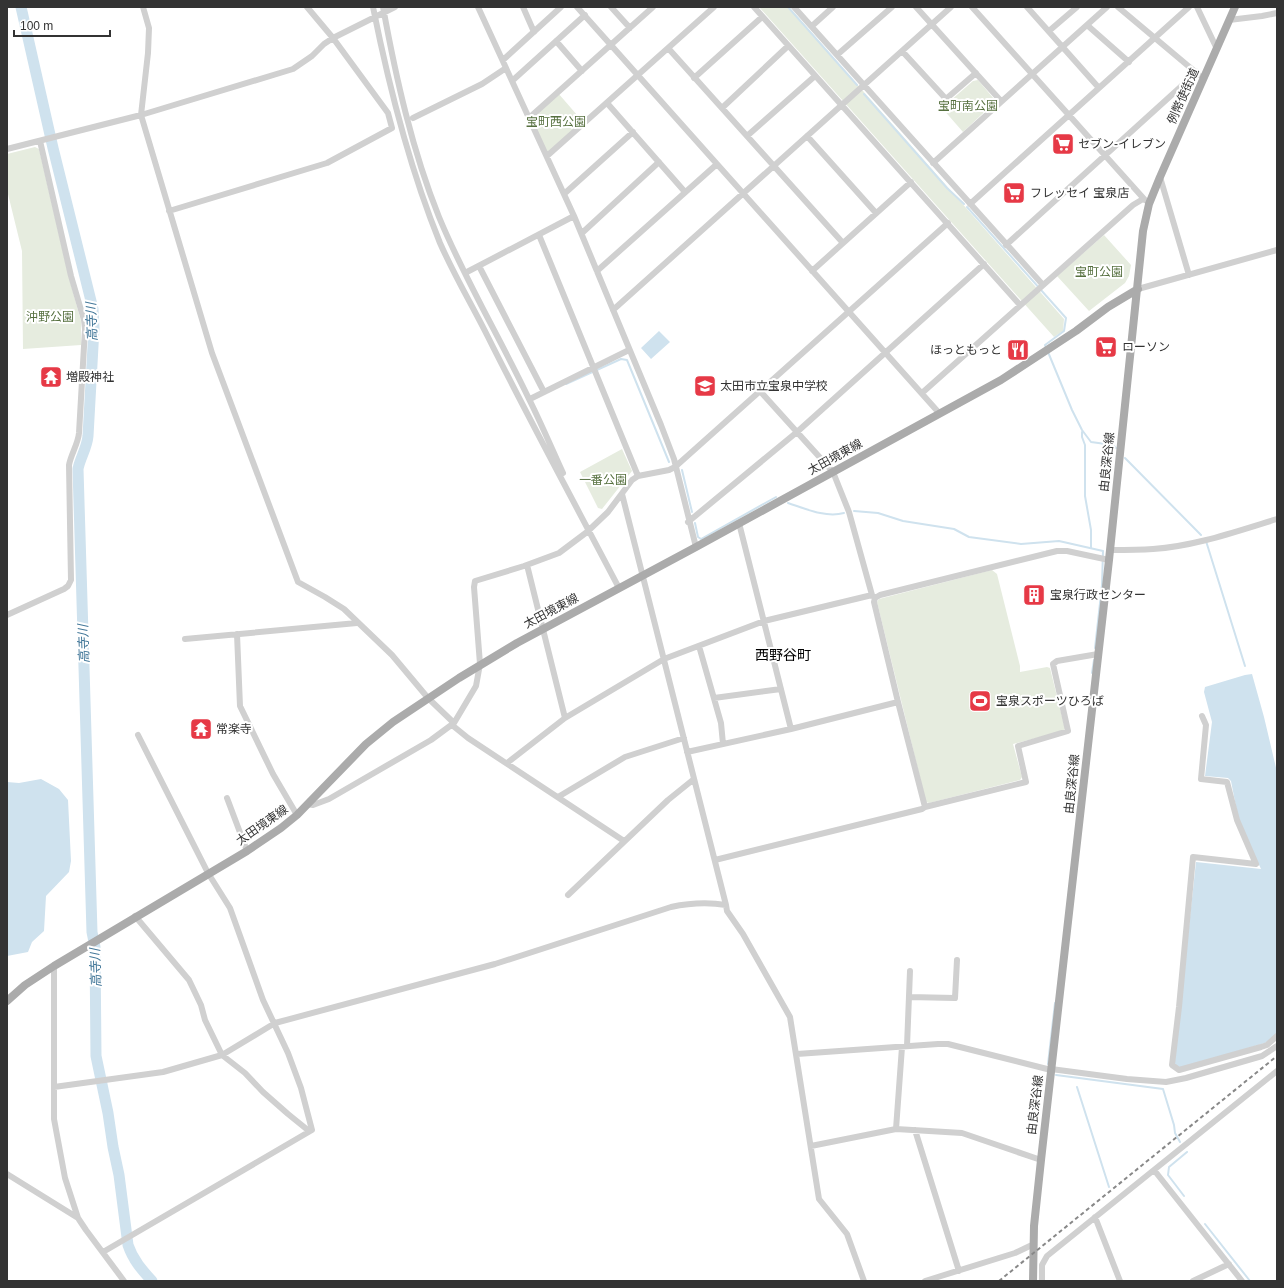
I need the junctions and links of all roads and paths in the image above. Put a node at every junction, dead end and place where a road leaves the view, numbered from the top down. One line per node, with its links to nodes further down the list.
1 (143, 7): 66 (street)
2 (307, 7): 38 (street)
3 (373, 7): 29 (street)
4 (395, 7): 26 (street)
5 (478, 7): 48 (street)
6 (522, 7): 37 (street)
7 (561, 7): 37 (street)
8 (577, 7): 28 (street)
9 (611, 7): 35 (street)
10 (653, 7): 35 (street)
11 (714, 7): 44 (street)
12 (754, 7): 30 (street)
13 (794, 7): 34 (street)
14 (833, 7): 34 (street)
15 (892, 7): 47 (street)
16 (916, 7): 32 (street)
17 (951, 7): 32 (street)
18 (972, 7): 54 (street)
19 (1027, 7): 36 (street)
20 (1077, 7): 36 (street)
21 (1107, 7): 33 (street)
22 (1118, 7): 39 (street)
23 (1189, 7): 39 (street)
24 (1197, 7): 45 (street)
25 (1235, 7): 31 (main road, 例幣使街道)
26 (383, 10): 29 (street); 101 (street)
27 (1277, 13): 31 (street)
28 (584, 15): 40 (street); 41 (street)
29 (375, 16): 38 (street); 124 (street)
30 (762, 17): 42 (street); 57 (street)
31 (1229, 20): 45 (main road, 例幣使街道)
32 (932, 24): 46 (street); 53 (street)
33 (1087, 25): 43 (street); 49 (street)
34 (812, 26): 47 (street)
35 (630, 28): 41 (street)
36 (1049, 31): 43 (street)
37 (534, 32): 48 (street)
38 (333, 38): 66 (street); 88 (street)
39 (1155, 38): 49 (street); 52 (street)
40 (556, 41): 51 (street); 59 (street)
41 (611, 45): 51 (street); 55 (street)
42 (788, 46): 56 (street); 65 (street)
43 (1062, 47): 54 (street); 61 (street)
44 (668, 48): 55 (street); 57 (street)
45 (1217, 49): 58 (main road, 例幣使街道)
46 (902, 51): 53 (street); 60 (street)
47 (837, 55): 60 (street)
48 (503, 60): 50 (street)
49 (1129, 62): 61 (street)
50 (506, 68): 59 (street); 68 (street)
51 (582, 71): 69 (street)
52 (1197, 72): 58 (street); 76 (street)
53 (976, 73): 62 (street)
54 (1032, 74): 62 (street); 67 (street)
55 (638, 75): 63 (street); 79 (street)
56 (815, 76): 64 (street); 71 (street)
57 (694, 78): 65 (street)
58 (1204, 78): 81 (main road, 例幣使街道)
59 (512, 81): 69 (street)
60 (865, 86): 64 (street); 78 (street)
61 (1099, 88): 67 (street)
62 (1001, 102): 78 (street)
63 (607, 103): 70 (street); 75 (street)
64 (842, 106): 72 (street); 82 (street)
65 (722, 108): 71 (street)
66 (141, 115): 73 (street); 88 (street)
67 (1069, 116): 76 (street); 87 (street)
68 (413, 118)
69 (529, 118): 75 (street)
70 (633, 132): 77 (street); 84 (street)
71 (747, 136): 80 (street)
72 (807, 136): 80 (street); 89 (street)
73 (43, 140): 74 (street); 133 (street)
74 (7, 149)
75 (547, 156): 84 (street)
76 (1105, 156): 86 (street); 95 (street)
77 (659, 162): 83 (street); 92 (street)
78 (933, 163): 87 (street)
79 (717, 164): 83 (street); 85 (street)
80 (774, 166): 85 (street); 94 (street)
81 (1160, 177): 86 (main road, 例幣使街道); 102 (street)
82 (911, 182): 89 (street); 91 (street)
83 (685, 192): 99 (street)
84 (564, 194): 90 (street)
85 (744, 194): 100 (street); 106 (street)
86 (1146, 201): 103 (street); 104 (main road, 例幣使街道)
87 (970, 204): 95 (street)
88 (169, 211): 135 (street)
89 (876, 214): 94 (street)
90 (574, 216): 92 (street); 93 (street)
91 (948, 223): 97 (street); 107 (street)
92 (582, 233): 99 (street)
93 (539, 235): 98 (street); 110 (street)
94 (843, 243): 100 (street)
95 (1006, 245): 103 (street)
96 (1277, 250): 102 (street)
97 (984, 264): 105 (street); 109 (street)
98 (479, 266): 101 (street); 112 (street)
99 (597, 271): 106 (street)
100 (812, 271): 107 (street)
101 (465, 273): 114 (street)
102 (1189, 275): 104 (street)
103 (1043, 285): 105 (street)
104 (1138, 289): 115 (main road, 太田境東線); 127 (main road, 由良深谷線)
105 (1020, 305): 113 (street)
106 (613, 310): 108 (street)
107 (848, 312): 109 (street); 111 (street)
108 (629, 350): 110 (street); 117 (street)
109 (885, 353): 113 (street); 116 (street)
110 (593, 368): 112 (street); 119 (street)
111 (760, 391): 116 (street); 117 (street)
112 (544, 392): 114 (street)
113 (922, 394): 115 (street)
114 (530, 399): 124 (street)
115 (940, 414): 118 (main road, 太田境東線)
116 (797, 432): 118 (street); 122 (street)
117 (675, 467): 119 (street); 122 (street)
118 (833, 472): 123 (main road, 太田境東線); 132 (street)
119 (638, 476): 120 (street)
120 (622, 494): 125 (street); 130 (street)
121 (1277, 519): 127 (street)
122 (688, 522): 126 (street)
123 (739, 523): 126 (main road, 太田境東線); 134 (street)
124 (585, 524): 125 (street)
125 (588, 530): 129 (street); 131 (street)
126 (696, 547): 130 (main road, 太田境東線)
127 (1110, 550): 128 (main road, 由良深谷線)
128 (1109, 560): 132 (street); 140 (main road, 由良深谷線)
129 (527, 566): 136 (street); 142 (street)
130 (643, 575): 131 (main road, 太田境東線); 141 (street)
131 (620, 588): 136 (main road, 太田境東線)
132 (876, 596): 134 (street); 146 (street)
133 (7, 616)
134 (764, 621): 139 (street); 143 (street)
135 (358, 623): 137 (street); 144 (street)
136 (543, 629): 142 (main road, 太田境東線); 148 (street)
137 (237, 634): 138 (street); 161 (street)
138 (185, 639)
139 (699, 646): 141 (street); 145 (street)
140 (1098, 654): 160 (street); 180 (main road, 由良深谷線)
141 (664, 659): 148 (street); 152 (street)
142 (480, 664): 144 (main road, 太田境東線); 149 (street)
143 (781, 689): 145 (street); 150 (street)
144 (428, 698): 149 (street); 159 (main road, 太田境東線)
145 (714, 698): 153 (street)
146 (898, 702): 150 (street); 160 (street)
147 (1202, 716): 175 (street)
148 (565, 718): 155 (street)
149 (453, 724): 155 (street); 159 (street)
150 (791, 729): 153 (street)
151 (138, 735): 165 (street)
152 (684, 738): 154 (street); 157 (street)
153 (723, 744): 154 (street)
154 (687, 752): 156 (street)
155 (507, 763): 157 (street)
156 (694, 779): 162 (street); 164 (street)
157 (558, 797): 162 (street)
158 (227, 798): 163 (street)
159 (307, 804): 161 (main road, 太田境東線)
160 (925, 807): 164 (street)
161 (297, 815): 163 (main road, 太田境東線)
162 (624, 841): 166 (street)
163 (247, 851): 165 (main road, 太田境東線)
164 (714, 860): 167 (street)
165 (208, 873): 168 (main road, 太田境東線); 174 (street)
166 (568, 895)
167 (726, 905): 174 (street); 178 (street)
168 (135, 916): 170 (main road, 太田境東線); 179 (street)
169 (957, 960): 172 (street)
170 (54, 966): 173 (main road, 太田境東線); 182 (street)
171 (910, 971): 172 (street)
172 (909, 997): 176 (street)
173 (7, 1001)
174 (275, 1023): 179 (street); 185 (street)
175 (1277, 1036)
176 (905, 1046): 178 (street); 180 (street); 183 (street)
177 (1277, 1046): 180 (street)
178 (797, 1054): 186 (street)
179 (222, 1055): 182 (street); 185 (street)
180 (1051, 1070): 187 (main road, 由良深谷線)
181 (1277, 1071): 188 (street)
182 (54, 1087): 191 (street)
183 (896, 1130): 184 (street); 186 (street)
184 (915, 1130): 187 (street); 195 (street)
185 (309, 1131): 193 (street)
186 (811, 1146): 197 (street)
187 (1040, 1160): 192 (main road, 由良深谷線)
188 (1154, 1170): 190 (street); 194 (street)
189 (7, 1174): 191 (street)
190 (1095, 1217): 200 (street); 201 (street)
191 (78, 1218): 193 (street)
192 (1034, 1244): 195 (street); 199 (main road, 由良深谷線)
193 (103, 1252): 196 (street)
194 (1229, 1264): 202 (street); 203 (street)
195 (959, 1271): 198 (street)
196 (124, 1281)
197 (864, 1281)
198 (925, 1281)
199 (1033, 1281)
200 (1042, 1281)
201 (1120, 1281)
202 (1193, 1281)
203 (1242, 1281)

